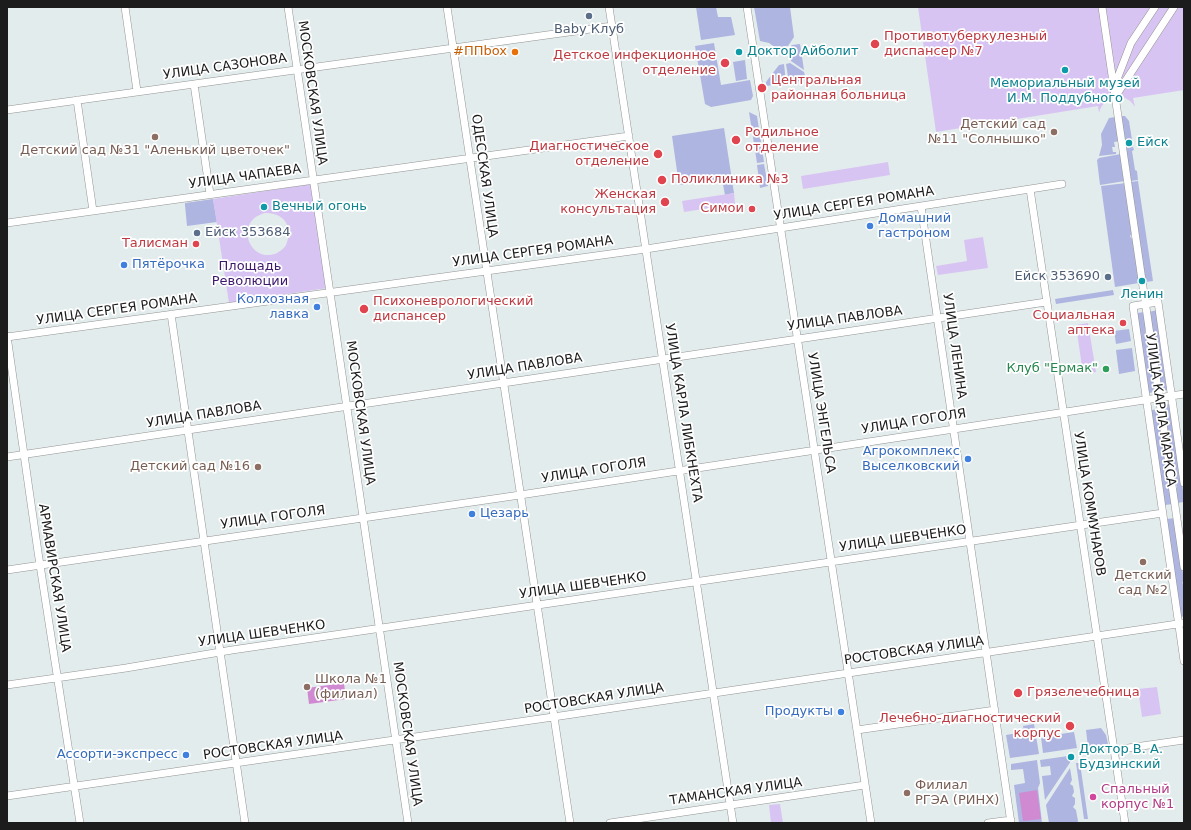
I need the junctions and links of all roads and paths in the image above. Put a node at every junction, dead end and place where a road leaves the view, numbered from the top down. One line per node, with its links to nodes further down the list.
1 (125, 7): 14 (street)
2 (288, 7): 11 (street, МОСКОВСКАЯ УЛИЦА)
3 (447, 7): 10 (street, ОДЕССКАЯ УЛИЦА)
4 (609, 7): 9 (street, УЛИЦА КАРЛА ЛИБКНЕХТА)
5 (747, 7): 27 (street, УЛИЦА ЭНГЕЛЬСА)
6 (1102, 7): 13 (street)
7 (1155, 7): 13 (street)
8 (1174, 7): 15 (street)
9 (612, 26): 10 (street, УЛИЦА САЗОНОВА); 18 (street, УЛИЦА КАРЛА ЛИБКНЕХТА)
10 (453, 48): 11 (street, УЛИЦА САЗОНОВА); 19 (street, ОДЕССКАЯ УЛИЦА)
11 (297, 70): 12 (street, УЛИЦА САЗОНОВА); 20 (street, МОСКОВСКАЯ УЛИЦА)
12 (194, 84): 14 (street, УЛИЦА САЗОНОВА); 23 (street)
13 (1114, 87): 15 (street)
14 (138, 92): 16 (street, УЛИЦА САЗОНОВА)
15 (1115, 97): 32 (street)
16 (77, 100): 17 (street, УЛИЦА САЗОНОВА); 25 (street)
17 (7, 110)
18 (629, 136): 19 (street, УЛИЦА ЧАПАЕВА); 28 (street, УЛИЦА КАРЛА ЛИБКНЕХТА)
19 (469, 159): 20 (street, УЛИЦА ЧАПАЕВА); 29 (street, ОДЕССКАЯ УЛИЦА)
20 (313, 180): 23 (street, УЛИЦА ЧАПАЕВА); 30 (street, МОСКОВСКАЯ УЛИЦА)
21 (1062, 184): 22 (street, УЛИЦА СЕРГЕЯ РОМАНА)
22 (1030, 189): 24 (street, УЛИЦА СЕРГЕЯ РОМАНА); 31 (street, УЛИЦА КОММУНАРОВ)
23 (210, 194): 25 (street, УЛИЦА ЧАПАЕВА)
24 (921, 206): 27 (street, УЛИЦА СЕРГЕЯ РОМАНА); 34 (street, УЛИЦА ЛЕНИНА)
25 (93, 211): 26 (street, УЛИЦА ЧАПАЕВА)
26 (7, 223)
27 (781, 228): 28 (street, УЛИЦА СЕРГЕЯ РОМАНА); 36 (street, УЛИЦА ЭНГЕЛЬСА)
28 (646, 249): 29 (street, УЛИЦА СЕРГЕЯ РОМАНА); 37 (street, УЛИЦА КАРЛА ЛИБКНЕХТА)
29 (486, 271): 30 (street, УЛИЦА СЕРГЕЯ РОМАНА); 38 (street, ОДЕССКАЯ УЛИЦА)
30 (330, 292): 33 (street, УЛИЦА СЕРГЕЯ РОМАНА); 43 (street, МОСКОВСКАЯ УЛИЦА)
31 (1046, 302): 34 (street, УЛИЦА ПАВЛОВА); 44 (street, УЛИЦА КОММУНАРОВ)
32 (1146, 304): 40 (street, УЛИЦА КАРЛА МАРКСА); 41 (street); 42 (street, УЛИЦА КАРЛА МАРКСА)
33 (171, 314): 35 (street, УЛИЦА СЕРГЕЯ РОМАНА); 46 (street)
34 (937, 318): 36 (street, УЛИЦА ПАВЛОВА); 45 (street, УЛИЦА ЛЕНИНА)
35 (7, 337): 48 (street, АРМАВИРСКАЯ УЛИЦА)
36 (798, 338): 37 (street, УЛИЦА ПАВЛОВА); 47 (street, УЛИЦА ЭНГЕЛЬСА)
37 (662, 358): 38 (street, УЛИЦА ПАВЛОВА); 50 (street, УЛИЦА КАРЛА ЛИБКНЕХТА)
38 (503, 382): 43 (street, УЛИЦА ПАВЛОВА); 52 (street, ОДЕССКАЯ УЛИЦА)
39 (1184, 394): 40 (street, УЛИЦА ГОГОЛЯ)
40 (1171, 396): 41 (street, УЛИЦА ГОГОЛЯ); 51 (street, УЛИЦА КАРЛА МАРКСА)
41 (1159, 398): 42 (street, УЛИЦА ГОГОЛЯ); 60 (street)
42 (1146, 400): 44 (street, УЛИЦА ГОГОЛЯ); 53 (street, УЛИЦА КАРЛА МАРКСА)
43 (346, 406): 46 (street, УЛИЦА ПАВЛОВА); 54 (street, МОСКОВСКАЯ УЛИЦА)
44 (1063, 412): 45 (street, УЛИЦА ГОГОЛЯ); 55 (street, УЛИЦА КОММУНАРОВ)
45 (954, 429): 47 (street, УЛИЦА ГОГОЛЯ); 57 (street, УЛИЦА ЛЕНИНА)
46 (188, 430): 48 (street, УЛИЦА ПАВЛОВА); 56 (street)
47 (814, 449): 50 (street, УЛИЦА ГОГОЛЯ); 58 (street, УЛИЦА ЭНГЕЛЬСА)
48 (24, 455): 49 (street, УЛИЦА ПАВЛОВА); 59 (street, АРМАВИРСКАЯ УЛИЦА)
49 (7, 457)
50 (679, 470): 52 (street, УЛИЦА ГОГОЛЯ); 62 (street, УЛИЦА КАРЛА ЛИБКНЕХТА)
51 (1184, 483)
52 (520, 495): 54 (street, УЛИЦА ГОГОЛЯ); 63 (street, ОДЕССКАЯ УЛИЦА)
53 (1163, 513): 55 (street, УЛИЦА ШЕВЧЕНКО); 64 (street, УЛИЦА КАРЛА МАРКСА)
54 (363, 517): 56 (street, УЛИЦА ГОГОЛЯ); 65 (street, МОСКОВСКАЯ УЛИЦА)
55 (1080, 524): 57 (street, УЛИЦА ШЕВЧЕНКО); 66 (street, УЛИЦА КОММУНАРОВ)
56 (204, 540): 59 (street, УЛИЦА ГОГОЛЯ); 67 (street)
57 (970, 541): 58 (street, УЛИЦА ШЕВЧЕНКО); 68 (street, УЛИЦА ЛЕНИНА)
58 (832, 562): 62 (street, УЛИЦА ШЕВЧЕНКО); 70 (street, УЛИЦА ЭНГЕЛЬСА)
59 (40, 565): 61 (street, УЛИЦА ГОГОЛЯ); 71 (street, АРМАВИРСКАЯ УЛИЦА)
60 (1184, 567)
61 (7, 570)
62 (696, 582): 63 (street, УЛИЦА ШЕВЧЕНКО); 73 (street, УЛИЦА КАРЛА ЛИБКНЕХТА)
63 (537, 605): 65 (street, УЛИЦА ШЕВЧЕНКО); 75 (street, ОДЕССКАЯ УЛИЦА)
64 (1181, 624): 66 (street, РОСТОВСКАЯ УЛИЦА); 69 (street, УЛИЦА КАРЛА МАРКСА)
65 (379, 629): 67 (street, УЛИЦА ШЕВЧЕНКО); 77 (street, МОСКОВСКАЯ УЛИЦА)
66 (1097, 637): 68 (street, РОСТОВСКАЯ УЛИЦА); 79 (street, УЛИЦА КОММУНАРОВ)
67 (220, 652): 71 (street, УЛИЦА ШЕВЧЕНКО); 80 (street)
68 (986, 653): 70 (street, РОСТОВСКАЯ УЛИЦА); 74 (street, УЛИЦА ЛЕНИНА)
69 (1184, 661)
70 (848, 673): 73 (street, РОСТОВСКАЯ УЛИЦА); 76 (street, УЛИЦА ЭНГЕЛЬСА)
71 (58, 678): 72 (street, УЛИЦА ШЕВЧЕНКО); 82 (street, АРМАВИРСКАЯ УЛИЦА)
72 (7, 685)
73 (713, 693): 75 (street, РОСТОВСКАЯ УЛИЦА); 84 (street, УЛИЦА КАРЛА ЛИБКНЕХТА)
74 (995, 710): 76 (street); 85 (street, УЛИЦА ЛЕНИНА)
75 (554, 717): 77 (street, РОСТОВСКАЯ УЛИЦА); 89 (street, ОДЕССКАЯ УЛИЦА)
76 (857, 730): 81 (street, УЛИЦА ЭНГЕЛЬСА)
77 (396, 740): 80 (street, РОСТОВСКАЯ УЛИЦА); 88 (street, МОСКОВСКАЯ УЛИЦА)
78 (1184, 740): 79 (street)
79 (1114, 750): 94 (street, УЛИЦА КОММУНАРОВ)
80 (236, 763): 82 (street, РОСТОВСКАЯ УЛИЦА); 87 (street)
81 (865, 785): 84 (street, ТАМАНСКАЯ УЛИЦА); 92 (street, УЛИЦА ЭНГЕЛЬСА)
82 (74, 786): 83 (street, РОСТОВСКАЯ УЛИЦА); 86 (street, АРМАВИРСКАЯ УЛИЦА)
83 (7, 796)
84 (730, 805): 90 (street, ТАМАНСКАЯ УЛИЦА); 91 (street, УЛИЦА КАРЛА ЛИБКНЕХТА)
85 (1011, 821): 93 (street)
86 (80, 823)
87 (245, 823)
88 (408, 823)
89 (570, 823)
90 (610, 823)
91 (733, 823)
92 (871, 823)
93 (988, 823)
94 (1125, 823)

